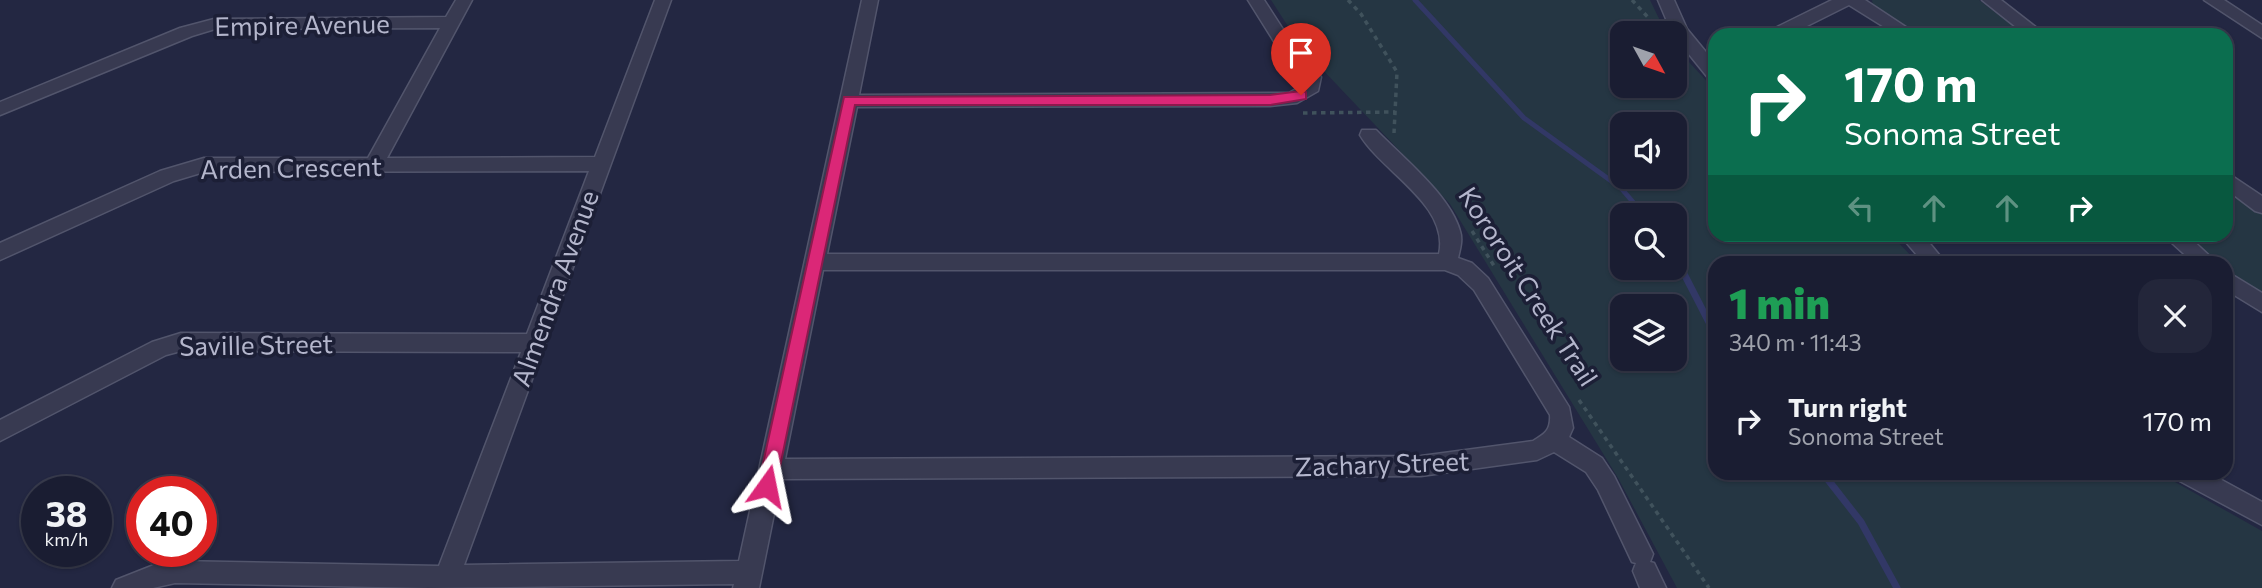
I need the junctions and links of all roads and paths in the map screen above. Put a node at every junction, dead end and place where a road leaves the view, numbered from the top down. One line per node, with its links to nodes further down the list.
1 (464, 0): 13 (street)
2 (663, 0): 25 (street, Almendra Avenue)
3 (870, 0): 19 (street)
4 (1256, 0): 19 (street)
5 (1348, 0): 21 (path)
6 (1632, 0): 12 (path)
7 (1666, 0): 18 (street)
8 (1846, 0): 14 (street)
9 (1853, 0): 15 (street)
10 (1990, 0): 16 (street)
11 (2212, 0): 17 (street)
12 (1651, 21)
13 (452, 22): 20 (street, Empire Avenue); 26 (street)
14 (1789, 28)
15 (1898, 28)
16 (2028, 28)
17 (2262, 33)
18 (1708, 64)
19 (849, 101): 35 (street)
20 (0, 109)
21 (1395, 112): 22 (path); 24 (path)
22 (1302, 113)
23 (1369, 135): 36 (street)
24 (1394, 136)
25 (600, 164): 26 (street, Arden Crescent); 40 (street, Almendra Avenue)
26 (374, 165): 32 (street, Arden Crescent)
27 (2233, 184): 28 (street)
28 (2262, 206)
29 (1465, 221): 37 (path, Kororoit Creek Trail)
30 (1916, 242): 33 (street)
31 (2182, 242): 34 (street)
32 (0, 252)
33 (1929, 256)
34 (2199, 256)
35 (815, 262): 36 (street); 44 (street)
36 (1447, 262): 43 (street)
37 (1501, 278)
38 (2233, 284): 39 (street)
39 (2262, 304)
40 (533, 343): 42 (street, Saville Street); 48 (street, Almendra Avenue)
41 (1575, 394): 51 (path, Kororoit Creek Trail)
42 (0, 430)
43 (1554, 440): 44 (street, Zachary Street); 47 (street)
44 (771, 469): 49 (street)
45 (2199, 480): 46 (street)
46 (2262, 514)
47 (1646, 571)
48 (447, 577): 49 (street); 50 (street)
49 (748, 580)
50 (125, 588)
51 (1709, 588)

